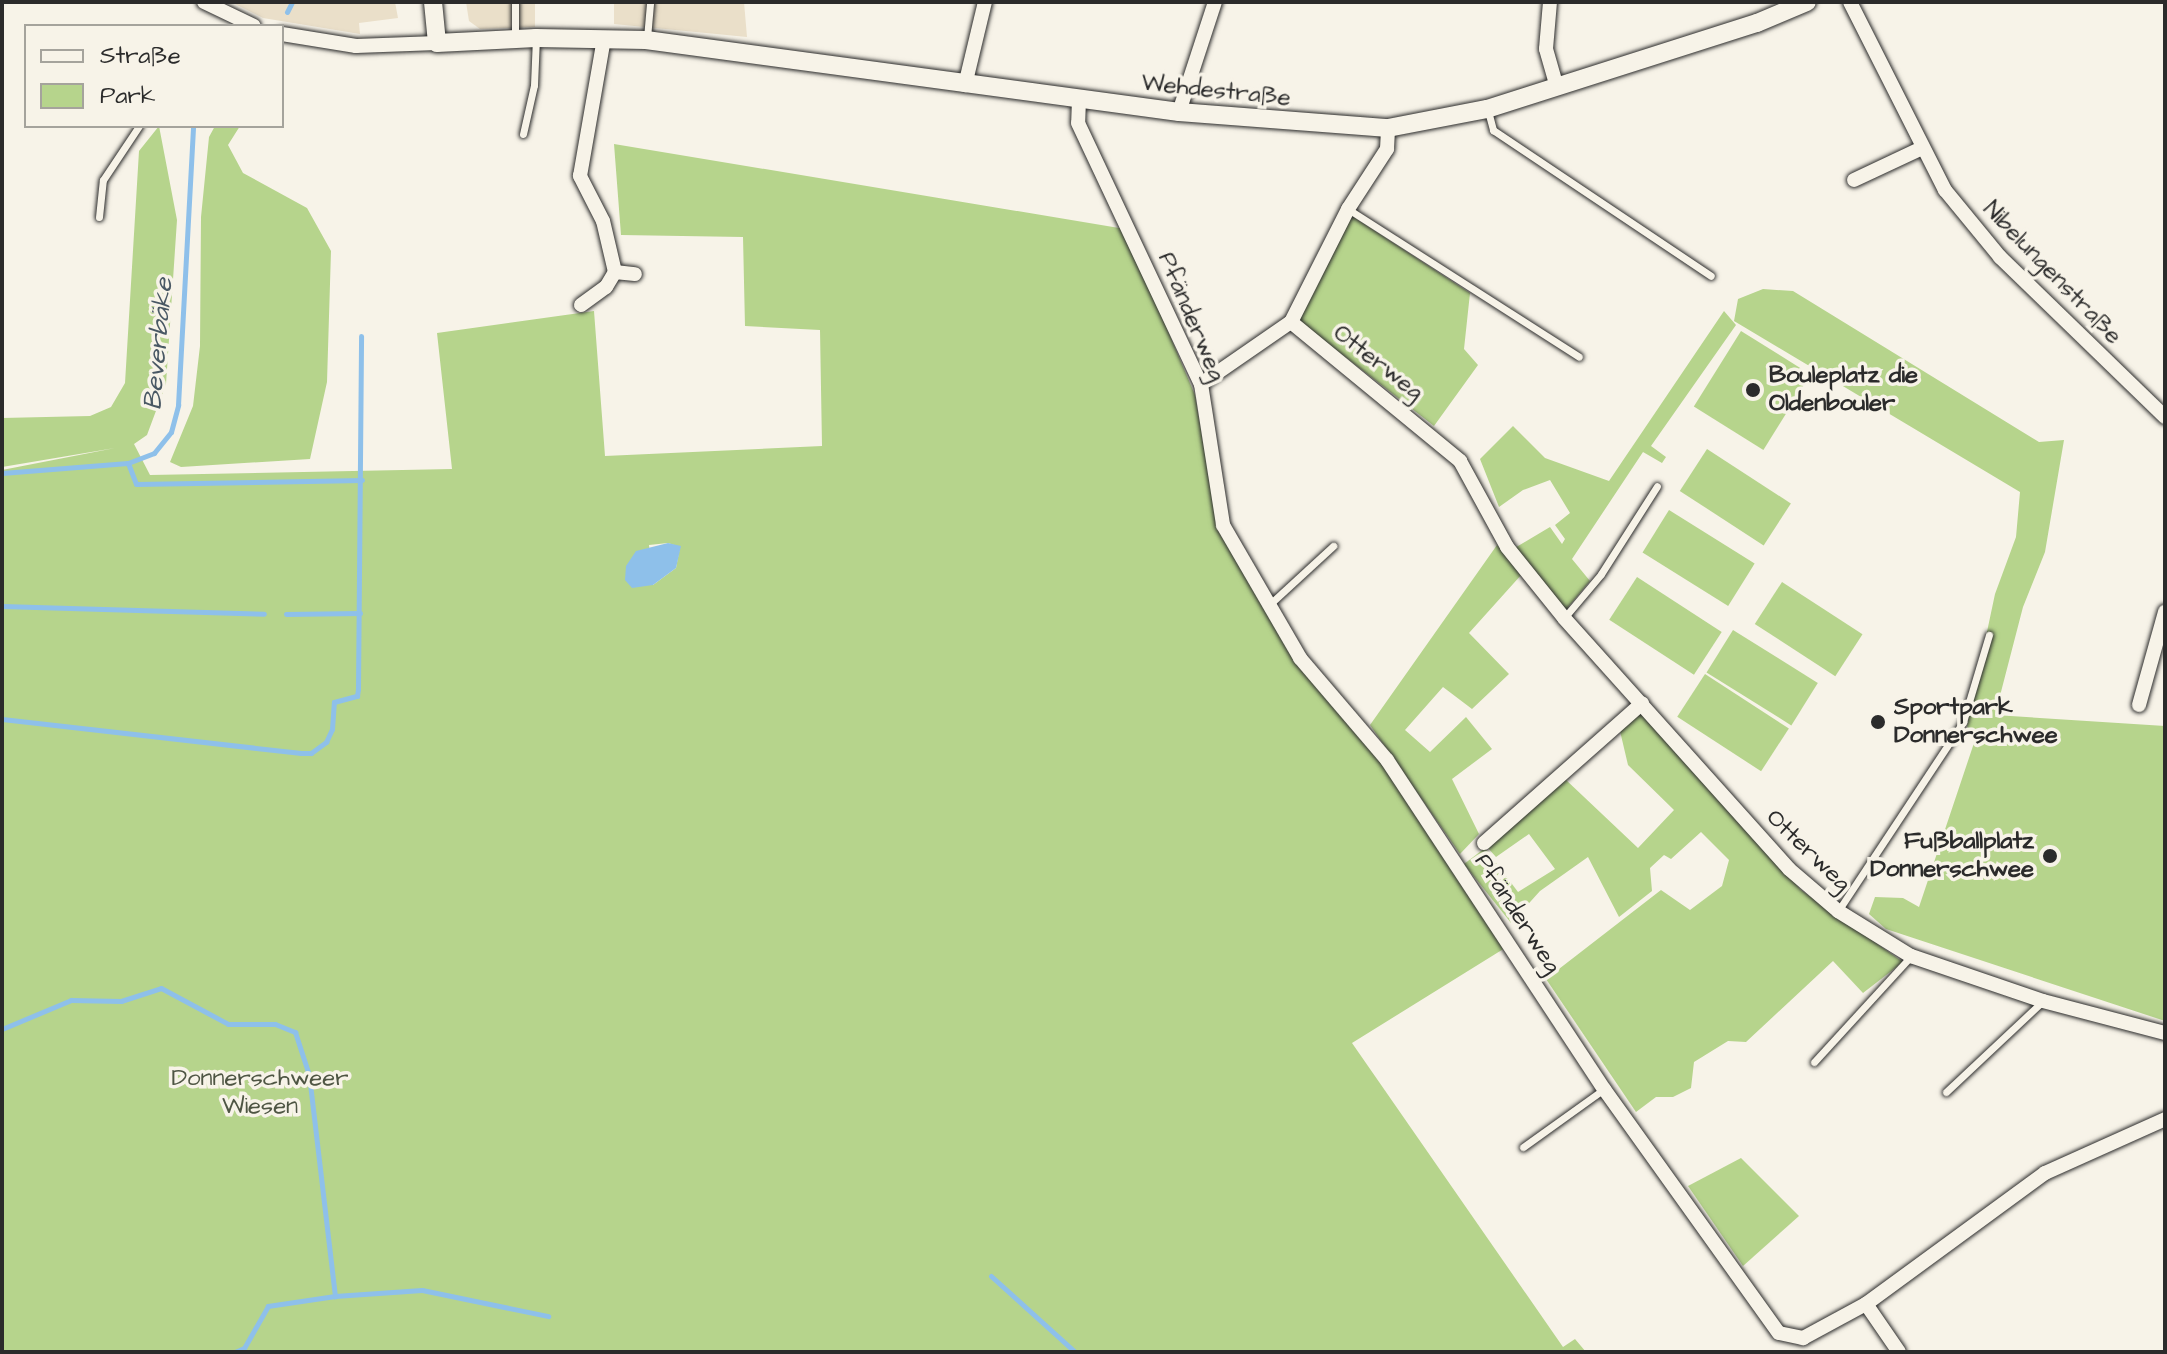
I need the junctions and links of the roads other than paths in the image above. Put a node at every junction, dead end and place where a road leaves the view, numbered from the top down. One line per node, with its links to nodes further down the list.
1 (204, 2): 10 (street)
2 (433, 2): 16 (street)
3 (515, 2): 13 (lane)
4 (650, 2): 15 (lane)
5 (985, 2): 17 (street)
6 (1215, 2): 21 (street)
7 (1550, 2): 18 (street)
8 (1807, 2): 18 (street, Wehdestraße)
9 (1850, 2): 25 (street, Nibelungenstraße)
10 (233, 22)
11 (284, 34): 16 (street, Wehdestraße)
12 (536, 38): 13 (street, Wehdestraße); 14 (street, Wehdestraße); 24 (lane)
13 (515, 39): 16 (street, Wehdestraße)
14 (604, 39): 15 (street, Wehdestraße); 29 (street)
15 (646, 40): 17 (street, Wehdestraße)
16 (437, 43)
17 (965, 85): 19 (street, Wehdestraße)
18 (1556, 85): 20 (street, Wehdestraße)
19 (1079, 99): 21 (street, Wehdestraße); 35 (street, Pfänderweg)
20 (1487, 109): 23 (street, Wehdestraße); 31 (lane)
21 (1179, 112): 23 (street, Wehdestraße)
22 (138, 128): 28 (lane)
23 (1388, 128): 27 (street)
24 (523, 134)
25 (1922, 148): 26 (street); 36 (street, Nibelungenstraße)
26 (1854, 180)
27 (1348, 209): 33 (street); 34 (lane)
28 (99, 217)
29 (615, 272): 30 (street); 32 (street)
30 (635, 274)
31 (1711, 276)
32 (581, 305)
33 (1291, 322): 35 (street); 41 (street, Otterweg)
34 (1579, 357)
35 (1201, 384): 39 (street, Pfänderweg)
36 (2165, 417)
37 (1657, 486): 41 (lane)
38 (1333, 546): 39 (lane)
39 (1269, 605): 51 (street, Pfänderweg)
40 (2165, 612): 44 (street)
41 (1564, 618): 43 (street, Otterweg)
42 (1989, 635): 46 (lane)
43 (1642, 703): 45 (street); 46 (street, Otterweg)
44 (2139, 705)
45 (1484, 843)
46 (1838, 911): 47 (street, Otterweg)
47 (1911, 956): 48 (street, Otterweg); 50 (lane)
48 (2043, 1001): 49 (street, Otterweg); 52 (lane)
49 (2165, 1033)
50 (1814, 1062)
51 (1604, 1089): 54 (lane); 55 (street, Pfänderweg)
52 (1946, 1092)
53 (2165, 1119): 55 (street, Pfänderweg)
54 (1523, 1147)
55 (1866, 1304): 56 (street)
56 (1899, 1352)

